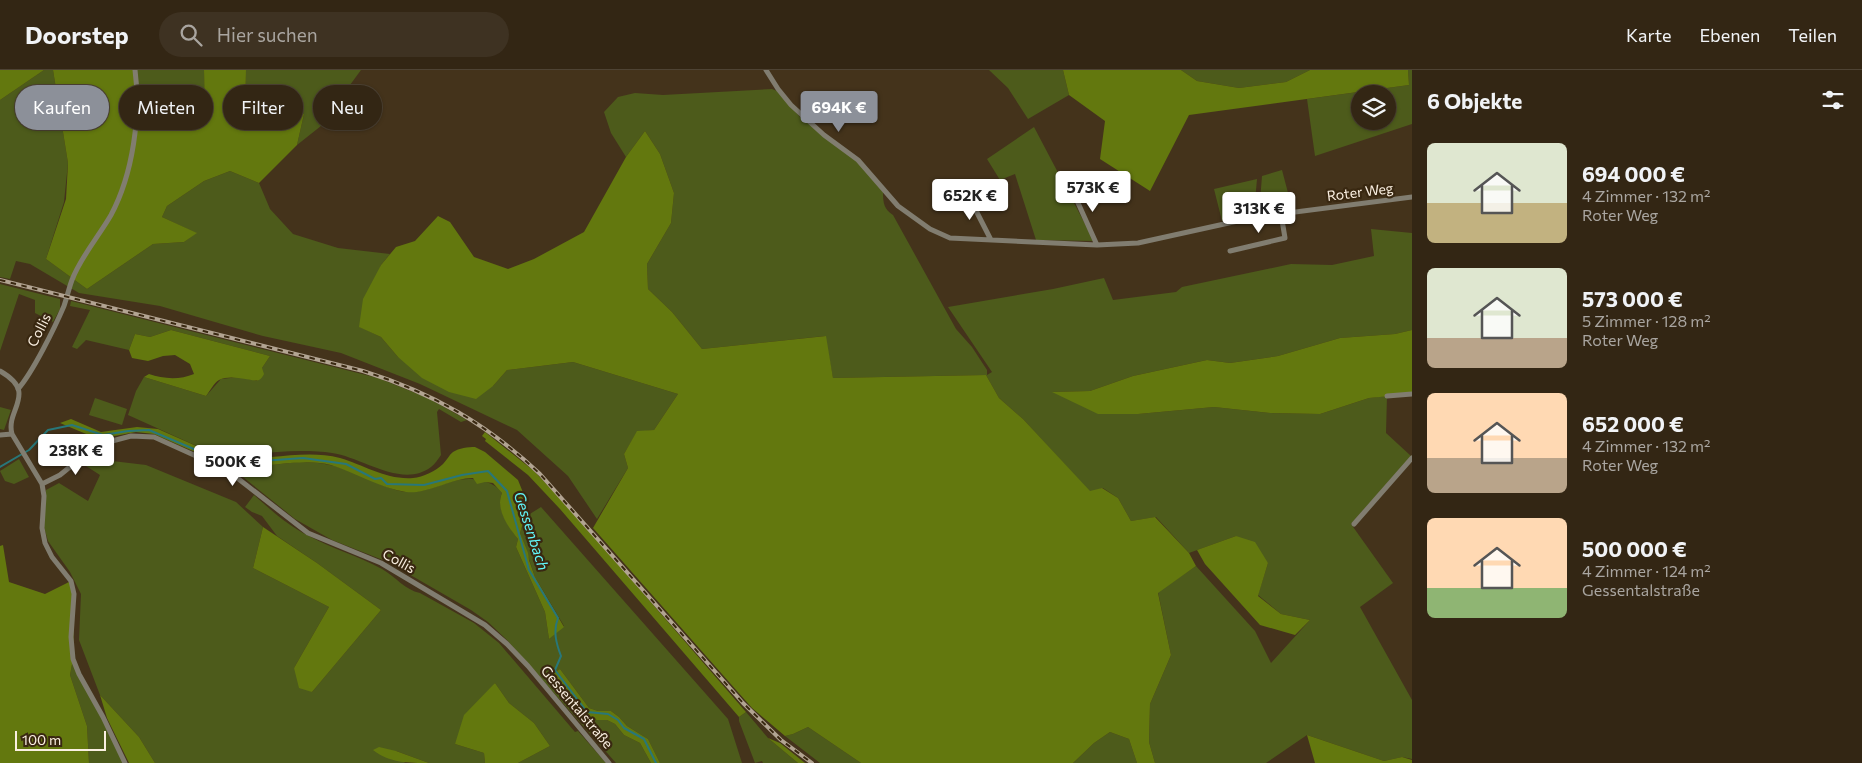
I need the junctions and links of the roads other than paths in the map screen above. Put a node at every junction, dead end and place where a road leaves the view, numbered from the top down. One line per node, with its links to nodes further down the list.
1 (135, 70): 11 (street, Collis)
2 (766, 70): 7 (street, Roter Weg)
3 (1080, 180): 8 (street)
4 (967, 192): 7 (street)
5 (1412, 197): 6 (street, Roter Weg)
6 (1281, 214): 8 (street, Roter Weg); 9 (street)
7 (991, 240): 8 (street, Roter Weg)
8 (1097, 244)
9 (1230, 251)
10 (0, 371): 11 (street)
11 (18, 389): 14 (street, Collis)
12 (1412, 394): 13 (street)
13 (1387, 396)
14 (12, 434): 15 (street); 17 (street)
15 (0, 435)
16 (1412, 458): 18 (street)
17 (42, 484): 19 (street, Collis); 20 (street)
18 (1354, 524)
19 (528, 666): 21 (street, Gessentalstraße)
20 (125, 763)
21 (609, 763)

